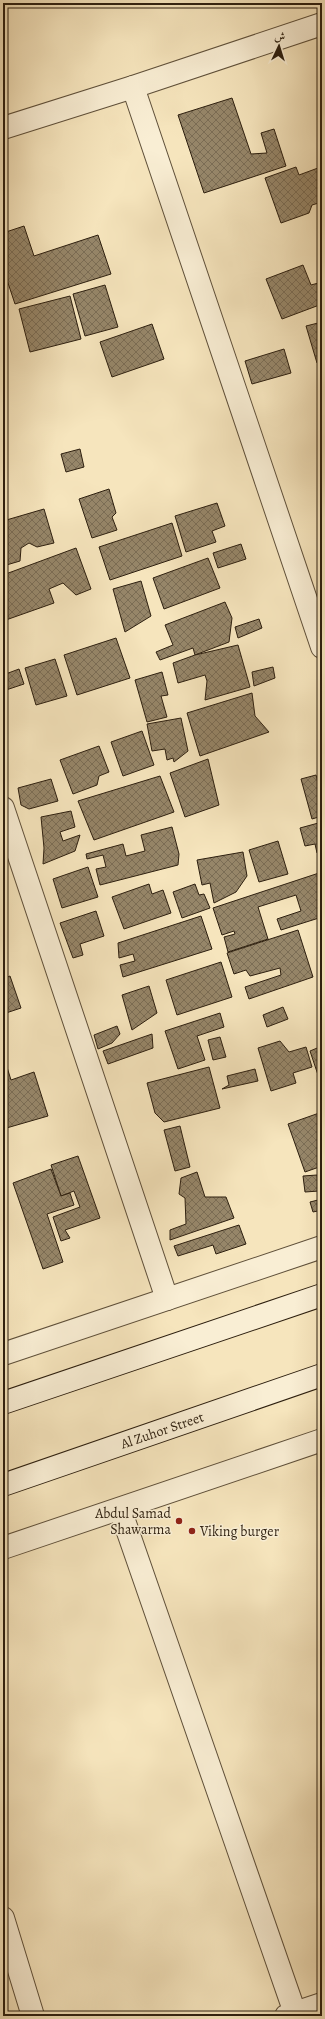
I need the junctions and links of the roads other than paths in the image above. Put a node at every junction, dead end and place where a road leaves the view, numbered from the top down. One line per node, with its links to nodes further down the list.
1 (322, 24): 2 (street)
2 (133, 87): 3 (street); 4 (street)
3 (3, 128)
4 (322, 647)
5 (3, 808): 8 (street)
6 (322, 1247): 8 (street)
7 (322, 1295): 11 (street)
8 (167, 1299): 9 (street)
9 (3, 1354)
10 (322, 1375): 13 (street, Al Zuhor Street)
11 (4, 1400)
12 (322, 1440): 14 (street)
13 (3, 1485)
14 (120, 1509): 15 (street); 18 (street)
15 (3, 1548)
16 (3, 1918): 19 (street)
17 (322, 2004): 18 (street)
18 (291, 2015)
19 (33, 2016)

